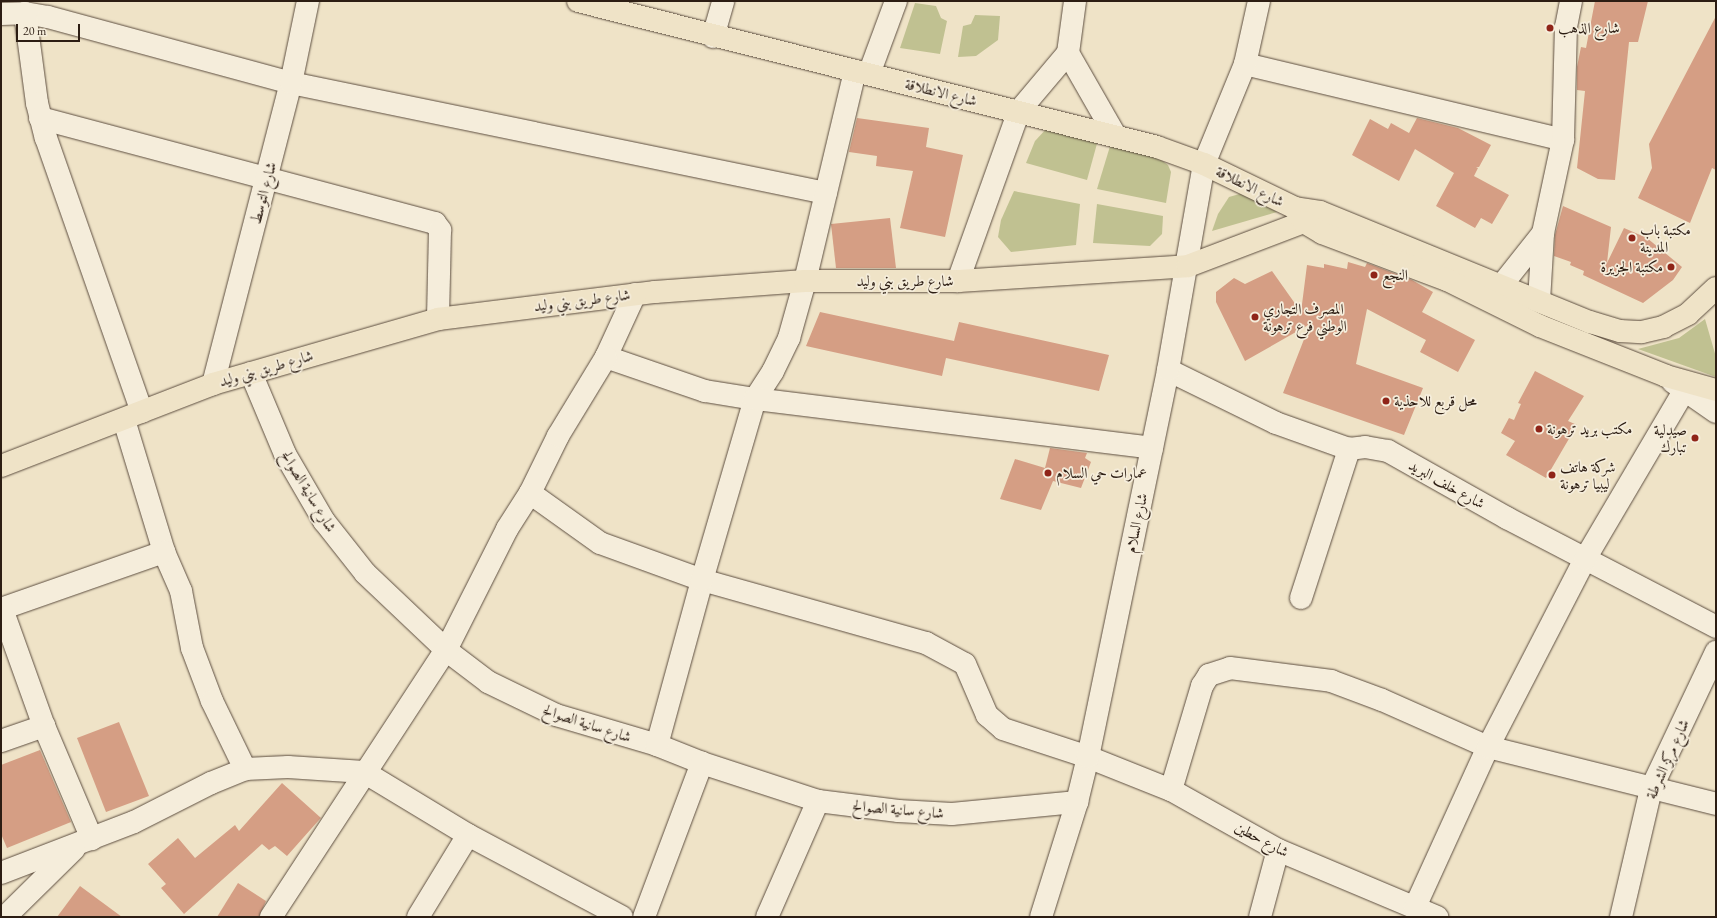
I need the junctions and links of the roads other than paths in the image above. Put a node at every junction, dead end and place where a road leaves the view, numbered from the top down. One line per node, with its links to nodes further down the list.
1 (308, 1): 14 (street, شارع التوسط)
2 (578, 1): 10 (main road, شارع الانطلاقة)
3 (723, 1): 10 (street)
4 (896, 1): 13 (street)
5 (1075, 1): 11 (street)
6 (1259, 1): 12 (street, شارع السلام)
7 (1571, 1): 18 (street)
8 (1, 14): 9 (street)
9 (26, 14): 14 (street); 16 (street)
10 (713, 37): 13 (main road, شارع الانطلاقة)
11 (1068, 53): 15 (street); 17 (street)
12 (1245, 64): 18 (street); 19 (street, شارع السلام)
13 (862, 72): 15 (main road, شارع الانطلاقة); 21 (street)
14 (291, 83): 20 (street, شارع التوسط); 21 (street)
15 (1019, 111): 17 (main road, شارع الانطلاقة); 26 (street)
16 (40, 118): 20 (street); 41 (street)
17 (1115, 135): 19 (main road, شارع الانطلاقة)
18 (1563, 140): 23 (street)
19 (1204, 164): 22 (main road, شارع الانطلاقة); 24 (street, شارع السلام)
20 (267, 178): 31 (street); 36 (street, شارع التوسط)
21 (826, 193): 25 (street)
22 (1300, 215): 24 (main road, شارع طريق بني وليد); 27 (main road); 35 (main road)
23 (1543, 233): 27 (street); 30 (street)
24 (1188, 266): 26 (main road, شارع طريق بني وليد); 33 (street, شارع السلام)
25 (805, 281): 26 (main road, شارع طريق بني وليد); 29 (main road, شارع طريق بني وليد); 39 (street)
26 (958, 281)
27 (1501, 286): 30 (main road)
28 (1716, 288): 30 (main road)
29 (635, 294): 31 (main road, شارع طريق بني وليد); 32 (street)
30 (1539, 301)
31 (438, 319): 34 (main road, شارع طريق بني وليد)
32 (606, 357): 39 (street); 45 (street)
33 (1168, 370): 42 (street, شارع السلام); 43 (street, شارع خلف البريد)
34 (251, 373): 36 (main road, شارع طريق بني وليد); 52 (street, شارع سانية الصوالح)
35 (1666, 376): 37 (main road); 38 (street)
36 (213, 384): 41 (main road, شارع طريق بني وليد)
37 (1716, 390)
38 (1684, 391): 40 (street); 47 (street)
39 (755, 399): 42 (street); 48 (street)
40 (1716, 412)
41 (132, 416): 44 (main road, شارع طريق بني وليد); 46 (street)
42 (1152, 448): 58 (street, شارع السلام)
43 (1349, 449): 47 (street, شارع خلف البريد); 49 (street)
44 (1, 466)
45 (530, 493): 48 (street, شارع حطين); 52 (street)
46 (164, 552): 50 (street); 60 (street)
47 (1585, 559): 51 (street, شارع خلف البريد); 57 (street)
48 (702, 580): 56 (street); 58 (street, شارع حطين)
49 (1301, 598)
50 (2, 609): 54 (street)
51 (1716, 627)
52 (446, 650): 56 (street, شارع سانية الصوالح); 61 (street)
53 (1716, 652): 62 (street, شارع مركز الشرطة)
54 (44, 726): 55 (street); 68 (street)
55 (1, 741)
56 (657, 745): 59 (street, شارع سانية الصوالح)
57 (1488, 748): 62 (street); 63 (street); 71 (street)
58 (1088, 757): 63 (street, شارع حطين); 65 (street, شارع السلام)
59 (702, 763): 64 (street, شارع سانية الصوالح); 76 (street)
60 (246, 769): 61 (street); 68 (street)
61 (364, 772): 67 (street); 73 (street)
62 (1651, 789): 66 (street); 81 (street, شارع مركز الشرطة)
63 (1171, 790): 69 (street, شارع حطين)
64 (818, 801): 65 (street, شارع سانية الصوالح); 77 (street)
65 (1077, 802): 78 (street, شارع السلام)
66 (1716, 804)
67 (468, 835): 74 (street); 75 (street)
68 (86, 842): 70 (street); 72 (street)
69 (1278, 850): 71 (street, شارع حطين); 79 (street)
70 (1, 873)
71 (1415, 907): 80 (street, شارع حطين)
72 (5, 917)
73 (271, 917)
74 (418, 917)
75 (622, 917)
76 (644, 917)
77 (767, 917)
78 (1041, 917)
79 (1260, 917)
80 (1437, 917)
81 (1621, 917)

